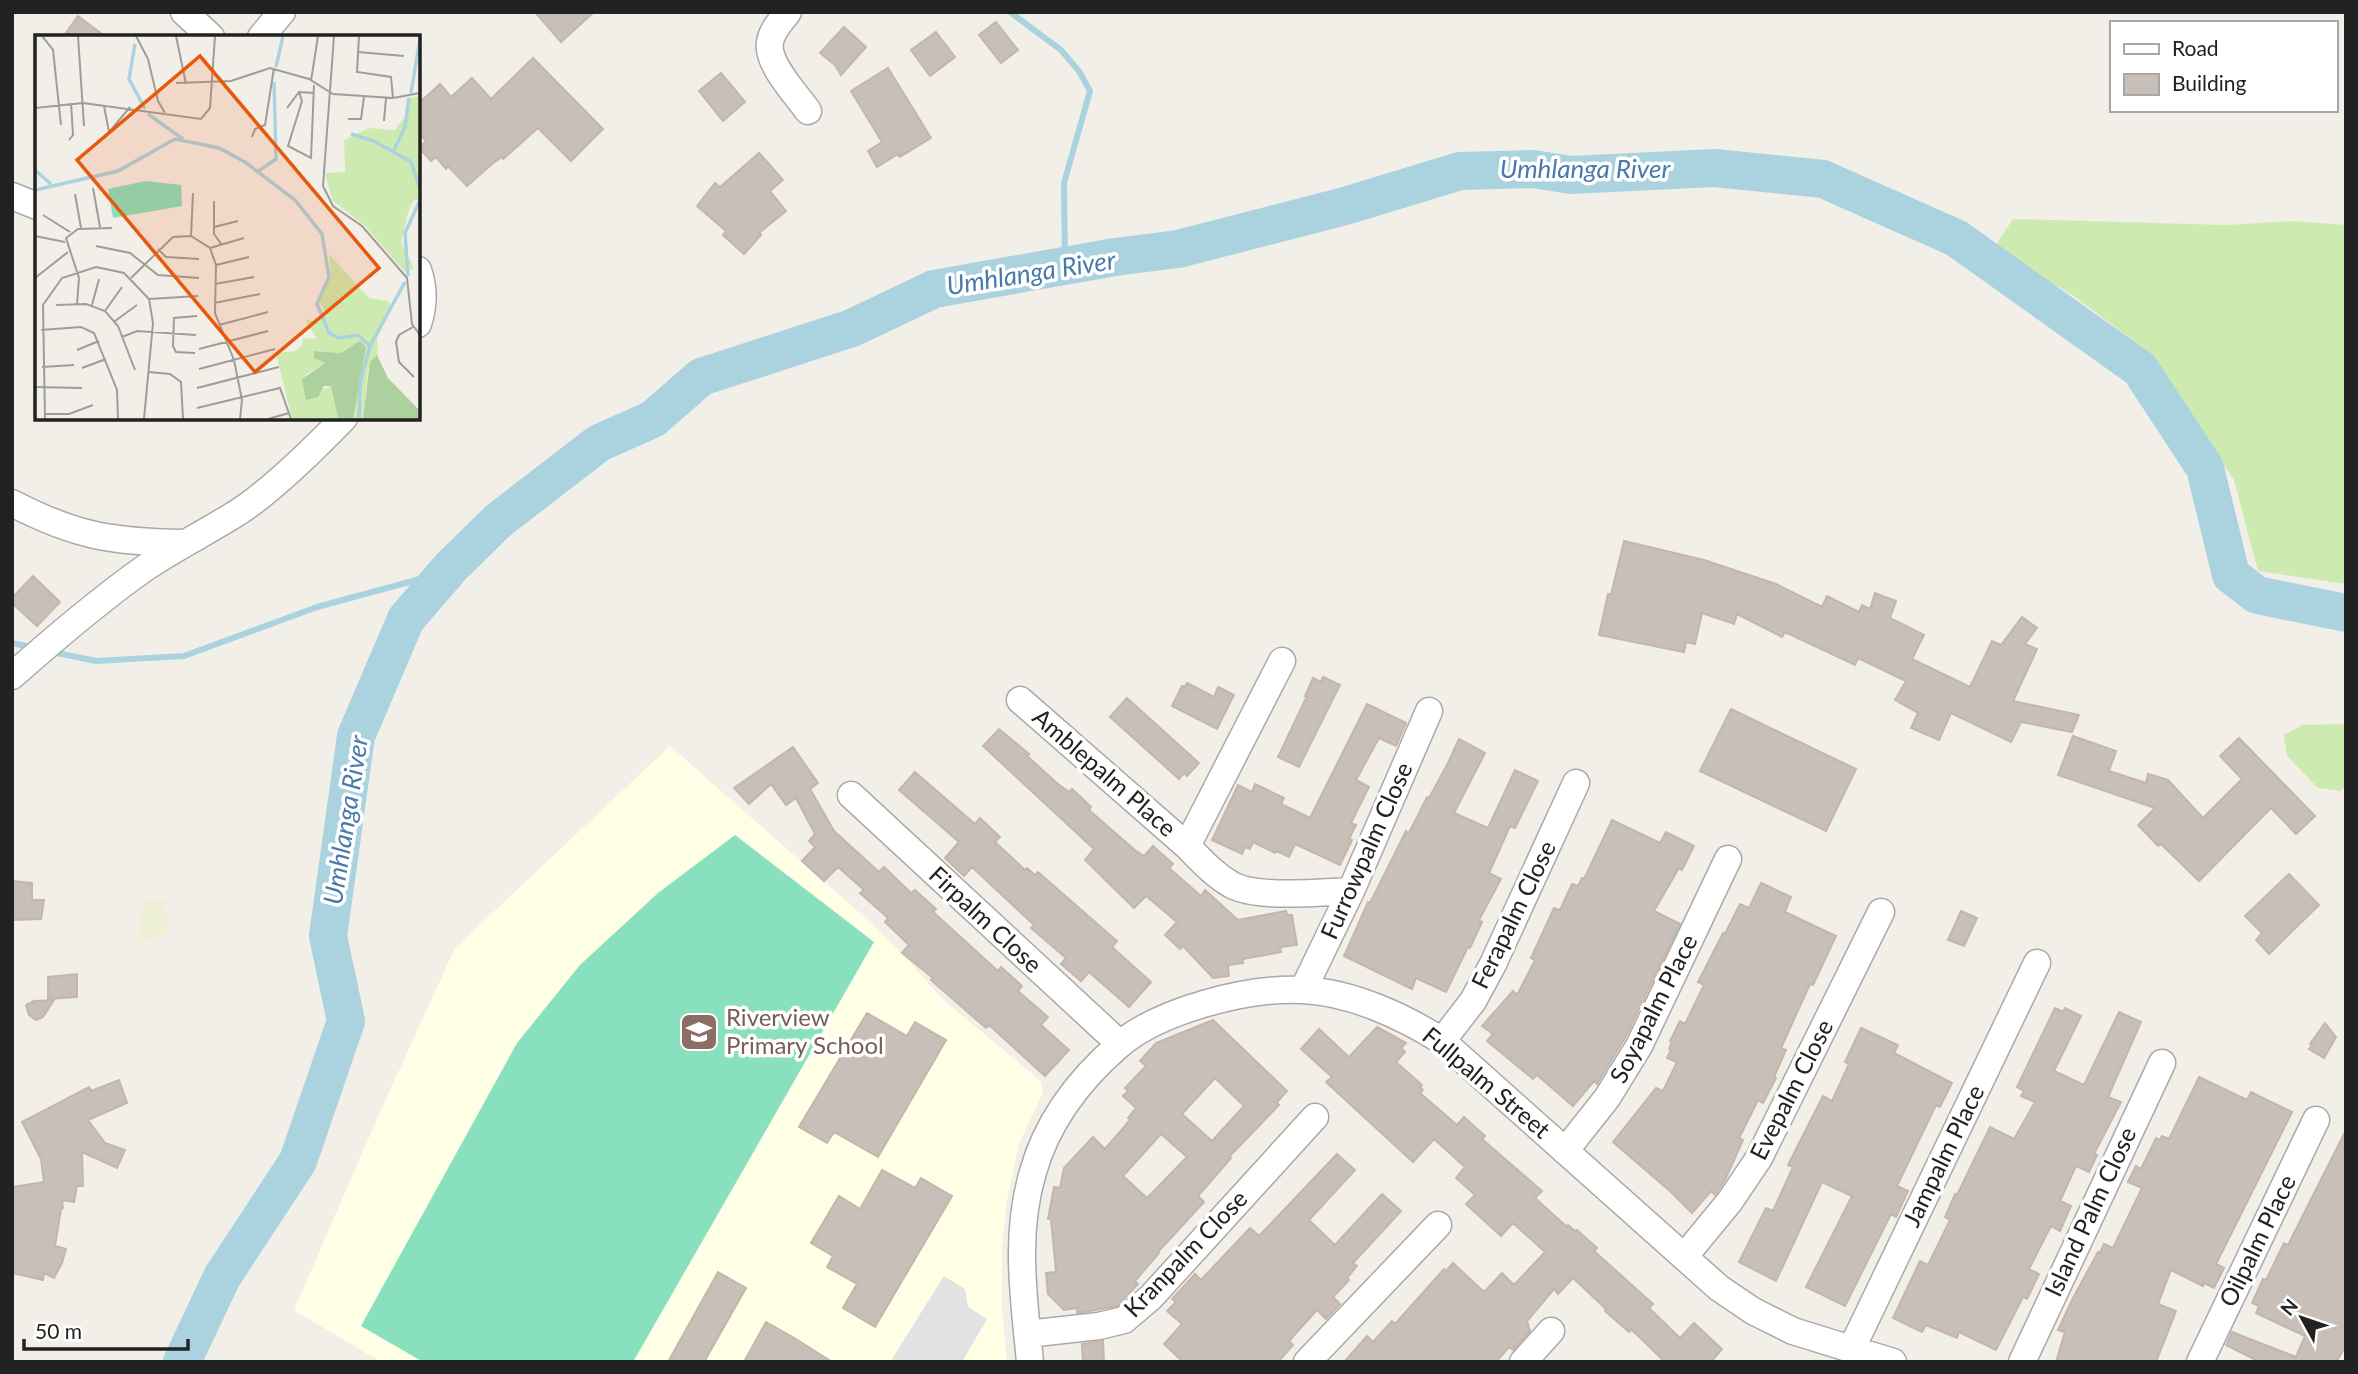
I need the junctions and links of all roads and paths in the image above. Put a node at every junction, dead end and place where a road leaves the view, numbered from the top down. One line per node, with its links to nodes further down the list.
1 (184, 12): 4 (street)
2 (282, 12): 5 (street)
3 (788, 12): 6 (street)
4 (209, 35)
5 (263, 35)
6 (808, 111)
7 (12, 196): 8 (street)
8 (35, 205)
9 (420, 276): 10 (street)
10 (420, 318)
11 (342, 420): 13 (street)
12 (12, 503): 13 (street)
13 (183, 543): 15 (street)
14 (1282, 661): 20 (street, Amblepalm Place)
15 (13, 675)
16 (1020, 700): 20 (street, Amblepalm Place)
17 (1429, 711): 22 (street, Furrowpalm Close)
18 (1576, 783): 26 (street, Ferapalm Close)
19 (851, 795): 27 (street, Firpalm Close)
20 (1187, 846): 22 (street, Amblepalm Place)
21 (1728, 859): 31 (street, Soyapalm Place)
22 (1351, 891): 25 (street, Furrowpalm Close)
23 (1881, 912): 33 (street, Evepalm Close)
24 (2037, 963): 36 (street, Jampalm Place)
25 (1303, 989): 26 (street, Fullpalm Street); 27 (street, Fullpalm Street)
26 (1442, 1041): 31 (street, Fullpalm Street)
27 (1119, 1044): 35 (street, Fullpalm Street)
28 (2162, 1063): 41 (street, Island Palm Close)
29 (1315, 1117): 35 (street, Kranpalm Close)
30 (2316, 1120): 42 (street, Oilpalm Place)
31 (1565, 1151): 33 (street, Fullpalm Street)
32 (1438, 1225): 38 (street)
33 (1684, 1257): 36 (street, Fullpalm Street)
34 (1551, 1331): 39 (street)
35 (1027, 1334): 37 (street, Fullpalm Street)
36 (1851, 1350): 40 (street, Fullpalm Street)
37 (1030, 1362)
38 (1307, 1362)
39 (1523, 1362)
40 (1893, 1362)
41 (2022, 1362)
42 (2200, 1362)

